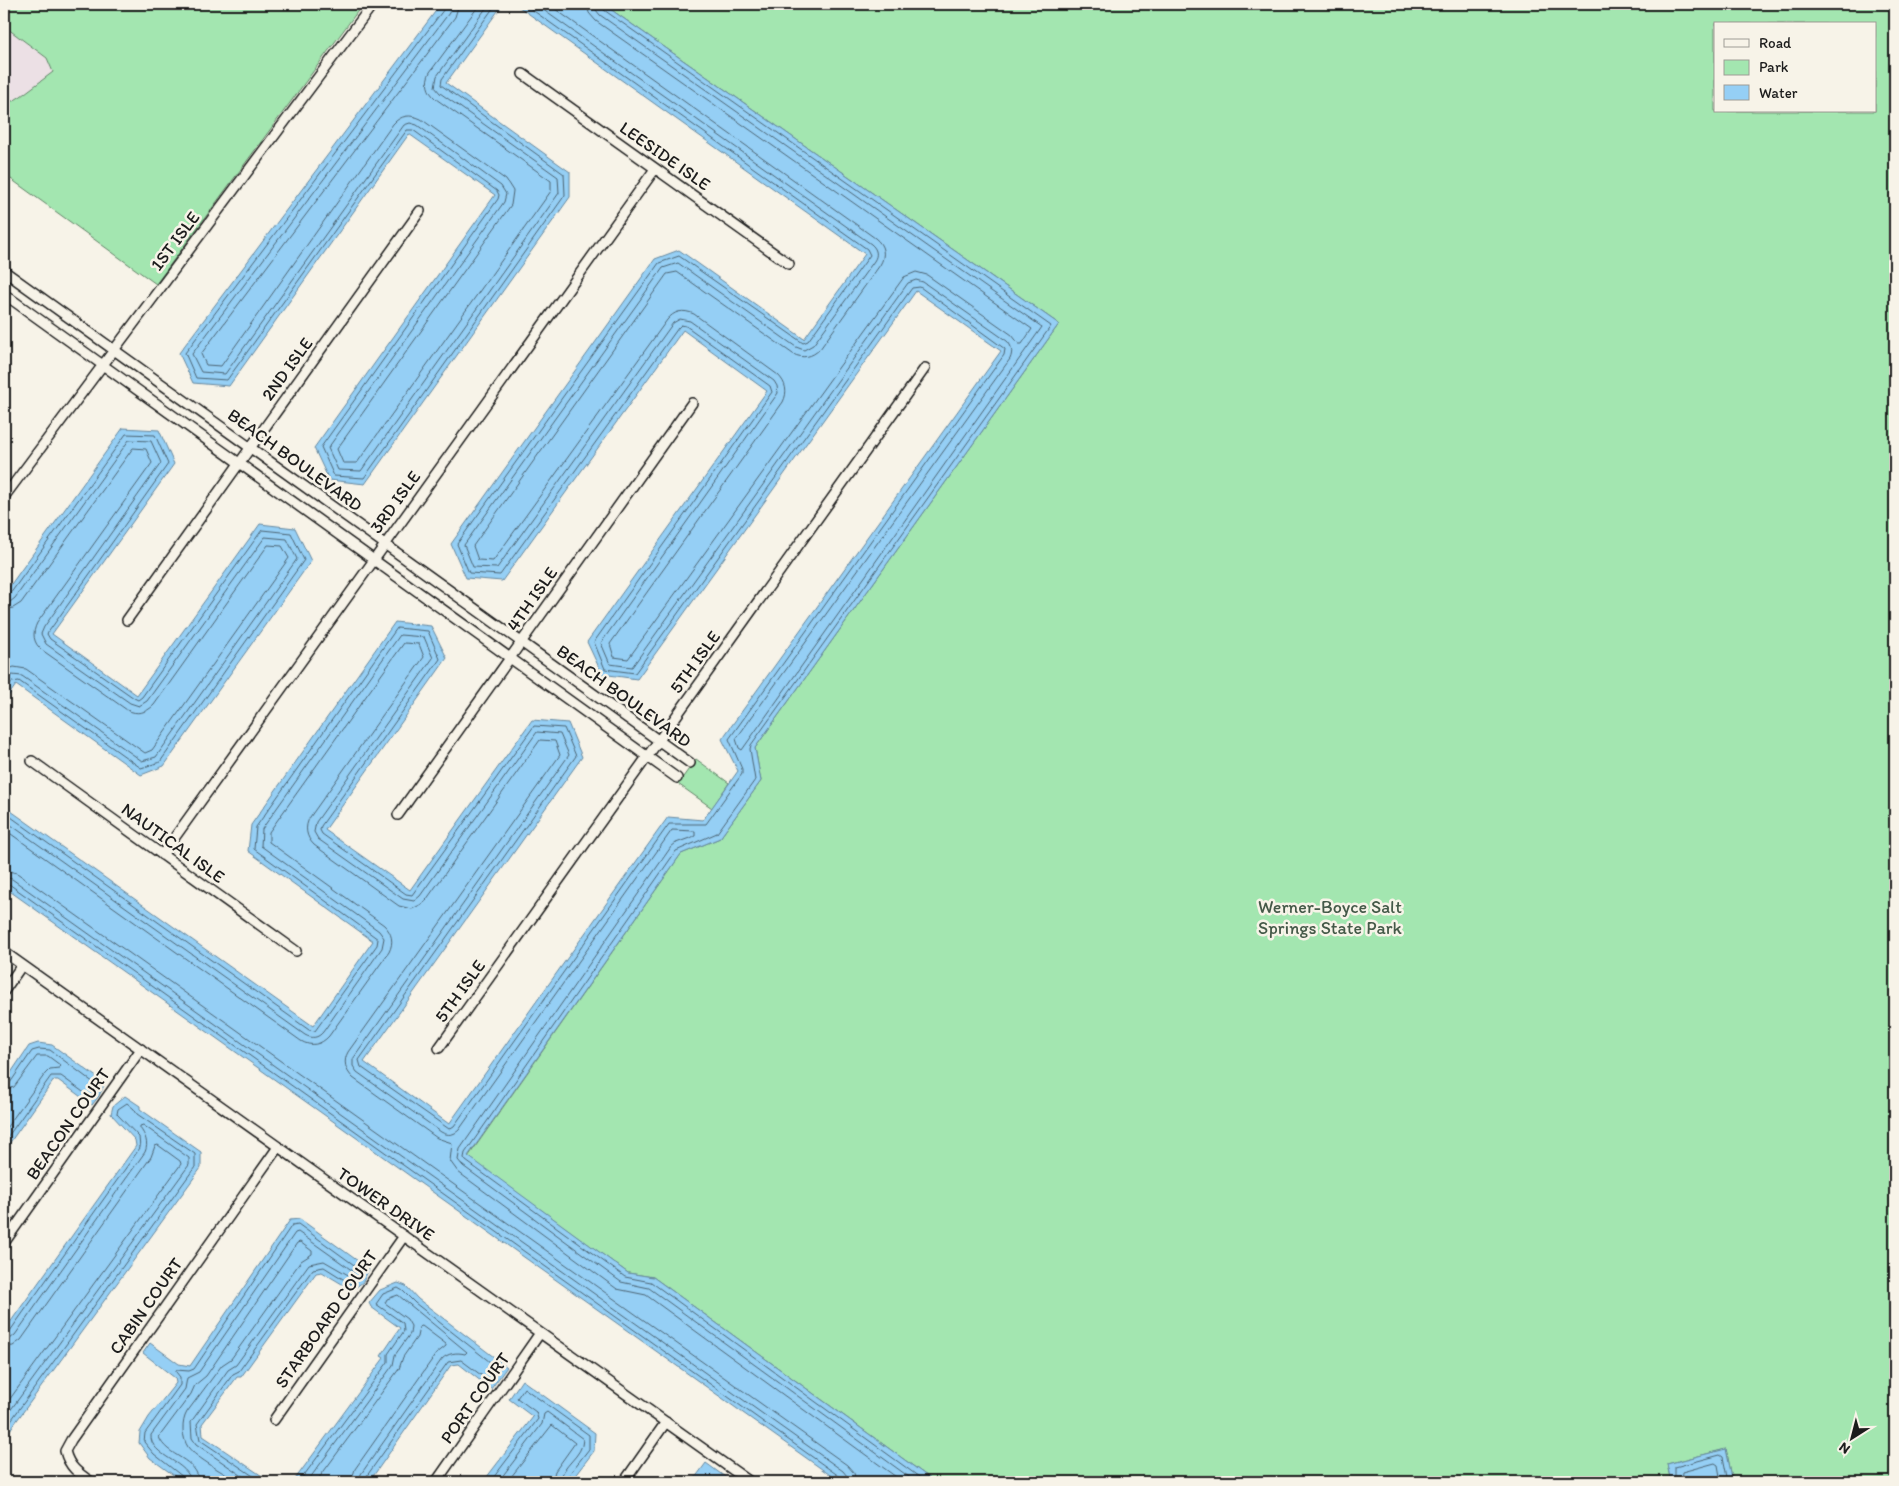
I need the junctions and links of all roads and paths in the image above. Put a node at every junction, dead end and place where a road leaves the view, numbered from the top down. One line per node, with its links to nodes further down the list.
1 (373, 4): 8 (street, 1ST ISLE)
2 (523, 74): 3 (street, LEESIDE ISLE)
3 (656, 168): 5 (street, LEESIDE ISLE); 15 (street, 3RD ISLE)
4 (420, 211): 12 (street, 2ND ISLE)
5 (789, 264)
6 (4, 271): 8 (street, BEACH BOULEVARD)
7 (4, 294): 9 (street, BEACH BOULEVARD)
8 (114, 350): 9 (street, 1ST ISLE); 12 (street, BEACH BOULEVARD)
9 (102, 365): 13 (street, BEACH BOULEVARD); 14 (street, 1ST ISLE)
10 (925, 368): 20 (street, 5TH ISLE)
11 (692, 403): 18 (street, 4TH ISLE)
12 (251, 448): 13 (street, 2ND ISLE); 15 (street, BEACH BOULEVARD)
13 (239, 464): 16 (street, BEACH BOULEVARD); 17 (street, 2ND ISLE)
14 (4, 497)
15 (385, 544): 16 (street, 3RD ISLE); 18 (street, BEACH BOULEVARD)
16 (374, 560): 19 (street, BEACH BOULEVARD); 26 (street, 3RD ISLE)
17 (127, 620)
18 (521, 642): 19 (street, 4TH ISLE); 20 (street, BEACH BOULEVARD)
19 (510, 658): 21 (street, BEACH BOULEVARD); 25 (street, 4TH ISLE)
20 (659, 741): 21 (street, 5TH ISLE); 23 (street, BEACH BOULEVARD)
21 (648, 756): 24 (street, BEACH BOULEVARD); 31 (street, 5TH ISLE)
22 (32, 761): 26 (street, NAUTICAL ISLE)
23 (690, 763)
24 (677, 778)
25 (398, 815)
26 (162, 855): 27 (street, NAUTICAL ISLE)
27 (296, 951)
28 (4, 952): 29 (street, TOWER DRIVE)
29 (22, 965): 30 (street); 32 (street, TOWER DRIVE)
30 (4, 991)
31 (439, 1048)
32 (141, 1049): 33 (street, TOWER DRIVE); 35 (street, BEACON COURT)
33 (278, 1147): 34 (street, TOWER DRIVE); 39 (street, CABIN COURT)
34 (404, 1236): 36 (street, TOWER DRIVE); 37 (street, STARBOARD COURT)
35 (4, 1243)
36 (540, 1332): 38 (street, TOWER DRIVE); 40 (street, PORT COURT)
37 (274, 1420)
38 (666, 1422): 41 (street); 42 (street, TOWER DRIVE)
39 (91, 1482)
40 (436, 1482)
41 (624, 1482)
42 (750, 1482)

